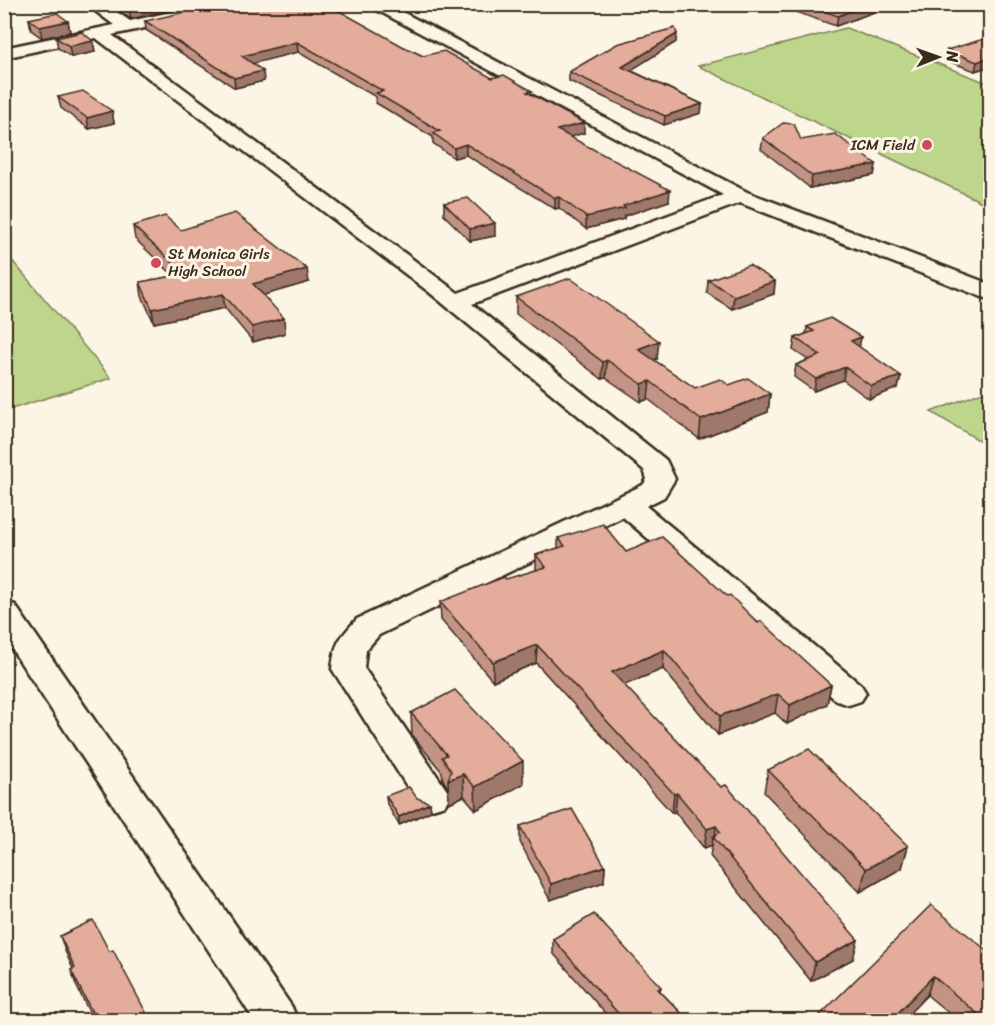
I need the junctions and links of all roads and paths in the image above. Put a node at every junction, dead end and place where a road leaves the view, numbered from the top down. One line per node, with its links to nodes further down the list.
1 (94, 4): 4 (street)
2 (233, 4): 4 (street)
3 (374, 4): 7 (street)
4 (127, 26): 5 (street)
5 (98, 32): 6 (street); 9 (street)
6 (4, 53)
7 (740, 196): 8 (street); 9 (street)
8 (990, 292)
9 (454, 302): 10 (street)
10 (626, 504): 12 (street); 13 (street)
11 (4, 612): 14 (street)
12 (849, 693)
13 (432, 795)
14 (277, 1020)

